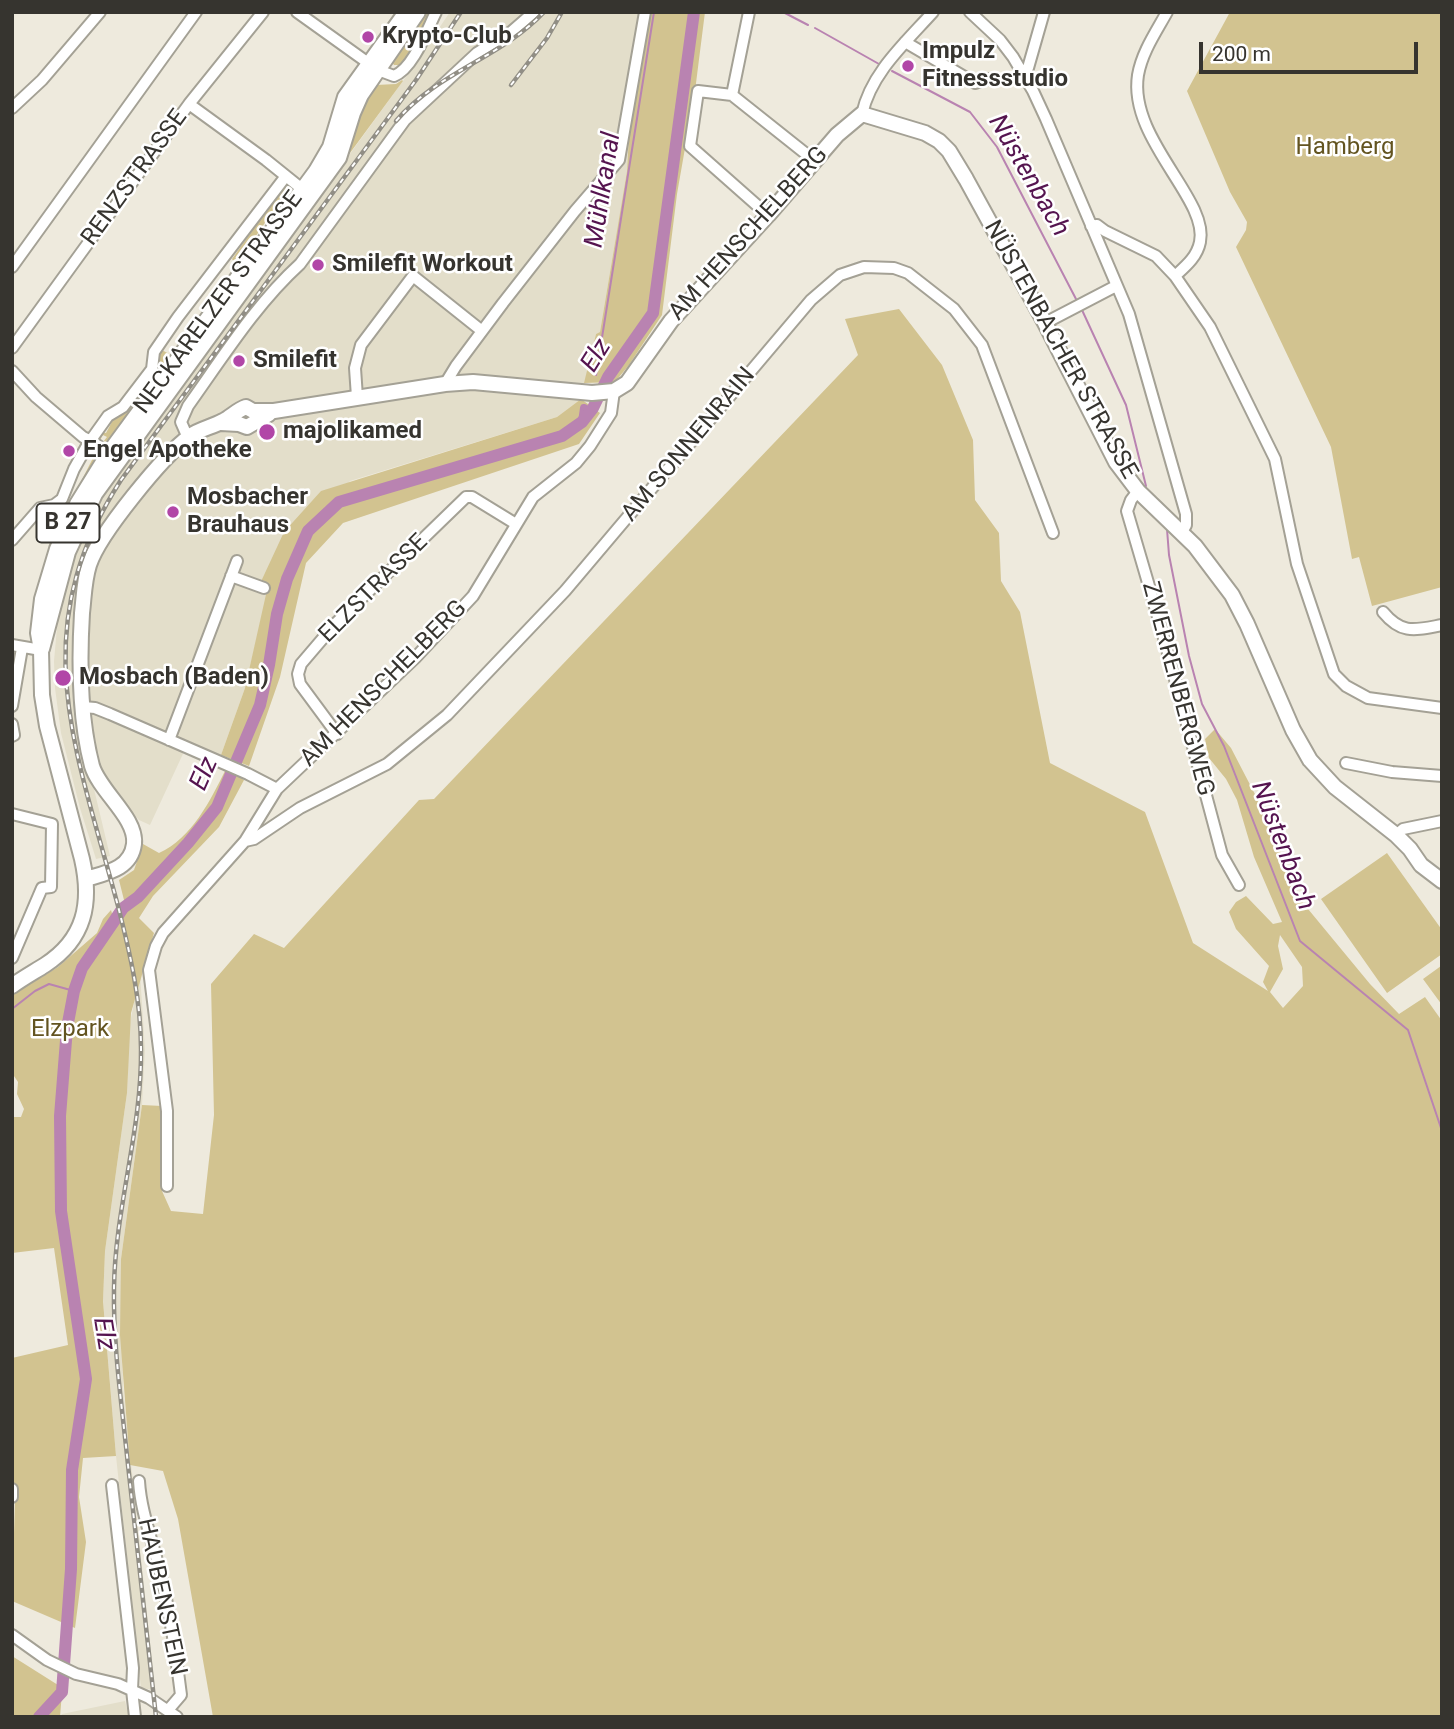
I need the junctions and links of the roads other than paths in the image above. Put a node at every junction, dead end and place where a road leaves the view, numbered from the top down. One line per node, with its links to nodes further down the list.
1 (100, 12): 21 (street)
2 (197, 12): 28 (street)
3 (263, 12): 20 (street, RENZSTRASSE)
4 (297, 12): 16 (street)
5 (406, 12): 16 (main road, B 27)
6 (418, 12): 16 (main road, B 27)
7 (436, 12): 16 (street)
8 (534, 12): 40 (street)
9 (645, 12): 32 (street)
10 (749, 12): 19 (street)
11 (933, 12): 15 (street)
12 (970, 12): 17 (street)
13 (1044, 12): 17 (street)
14 (1167, 12): 29 (street)
15 (905, 42): 18 (street); 22 (street)
16 (368, 62): 25 (main road, B 27)
17 (1022, 72): 27 (street)
18 (988, 79)
19 (732, 95): 23 (street); 26 (street)
20 (189, 104): 24 (street); 34 (street, RENZSTRASSE)
21 (12, 108)
22 (862, 114): 23 (main road, AM HENSCHELBERG); 31 (main road, NÜSTENBACHER STRASSE)
23 (815, 161): 26 (main road, AM HENSCHELBERG)
24 (286, 176): 25 (street); 33 (street)
25 (307, 193): 35 (main road, B 27)
26 (768, 215): 38 (main road, AM HENSCHELBERG)
27 (1091, 226): 29 (street); 30 (street)
28 (12, 267)
29 (1175, 275): 59 (street)
30 (1116, 286): 31 (street); 46 (street)
31 (1045, 323): 44 (main road, NÜSTENBACHER STRASSE)
32 (482, 331): 37 (street); 39 (street)
33 (161, 341): 35 (street); 41 (street)
34 (12, 348)
35 (186, 359): 42 (main road, NECKARELZER STRASSE / B 27); 43 (main road, B 27)
36 (12, 371): 41 (street)
37 (445, 384): 38 (main road); 39 (main road)
38 (604, 392): 45 (street, AM HENSCHELBERG)
39 (357, 397): 40 (main road)
40 (188, 438): 58 (main road)
41 (91, 440): 42 (street); 48 (street)
42 (108, 454): 43 (street); 55 (main road, NECKARELZER STRASSE / B 27)
43 (111, 470): 55 (main road, B 27)
44 (1138, 491): 46 (main road, NÜSTENBACHER STRASSE); 73 (street, ZWERRENBERGWEG)
45 (516, 524): 60 (street, AM HENSCHELBERG); 60 (street, ELZSTRASSE)
46 (1182, 531): 67 (main road, NÜSTENBACHER STRASSE)
47 (1053, 533): 68 (street, AM SONNENRAIN)
48 (12, 540)
49 (237, 561): 50 (street)
50 (231, 576): 51 (street); 61 (street)
51 (264, 588)
52 (1383, 612): 53 (street)
53 (1442, 625)
54 (17, 647): 55 (street); 56 (street)
55 (41, 650): 71 (main road, B 27)
56 (13, 699): 57 (street)
57 (12, 706)
58 (83, 707): 61 (street); 71 (main road)
59 (1442, 708)
60 (337, 734): 64 (street, AM HENSCHELBERG)
61 (169, 740): 64 (street)
62 (1346, 763): 63 (street)
63 (1442, 776)
64 (277, 789): 68 (street, AM HENSCHELBERG)
65 (12, 814): 74 (street)
66 (1442, 821): 67 (street)
67 (1396, 835): 69 (main road, NÜSTENBACHER STRASSE)
68 (245, 841): 76 (street, AM HENSCHELBERG)
69 (1410, 849): 70 (main road, NÜSTENBACHER STRASSE); 72 (main road, NÜSTENBACHER STRASSE)
70 (1442, 873)
71 (86, 879): 75 (main road, B 27)
72 (1442, 881)
73 (1239, 885)
74 (12, 958)
75 (12, 986)
76 (167, 1186)
77 (139, 1481): 83 (street, HAUBENSTEIN)
78 (112, 1485): 82 (street)
79 (12, 1489): 80 (street)
80 (12, 1497)
81 (12, 1635): 82 (street)
82 (132, 1690): 83 (street); 84 (street)
83 (173, 1713)
84 (135, 1717)

